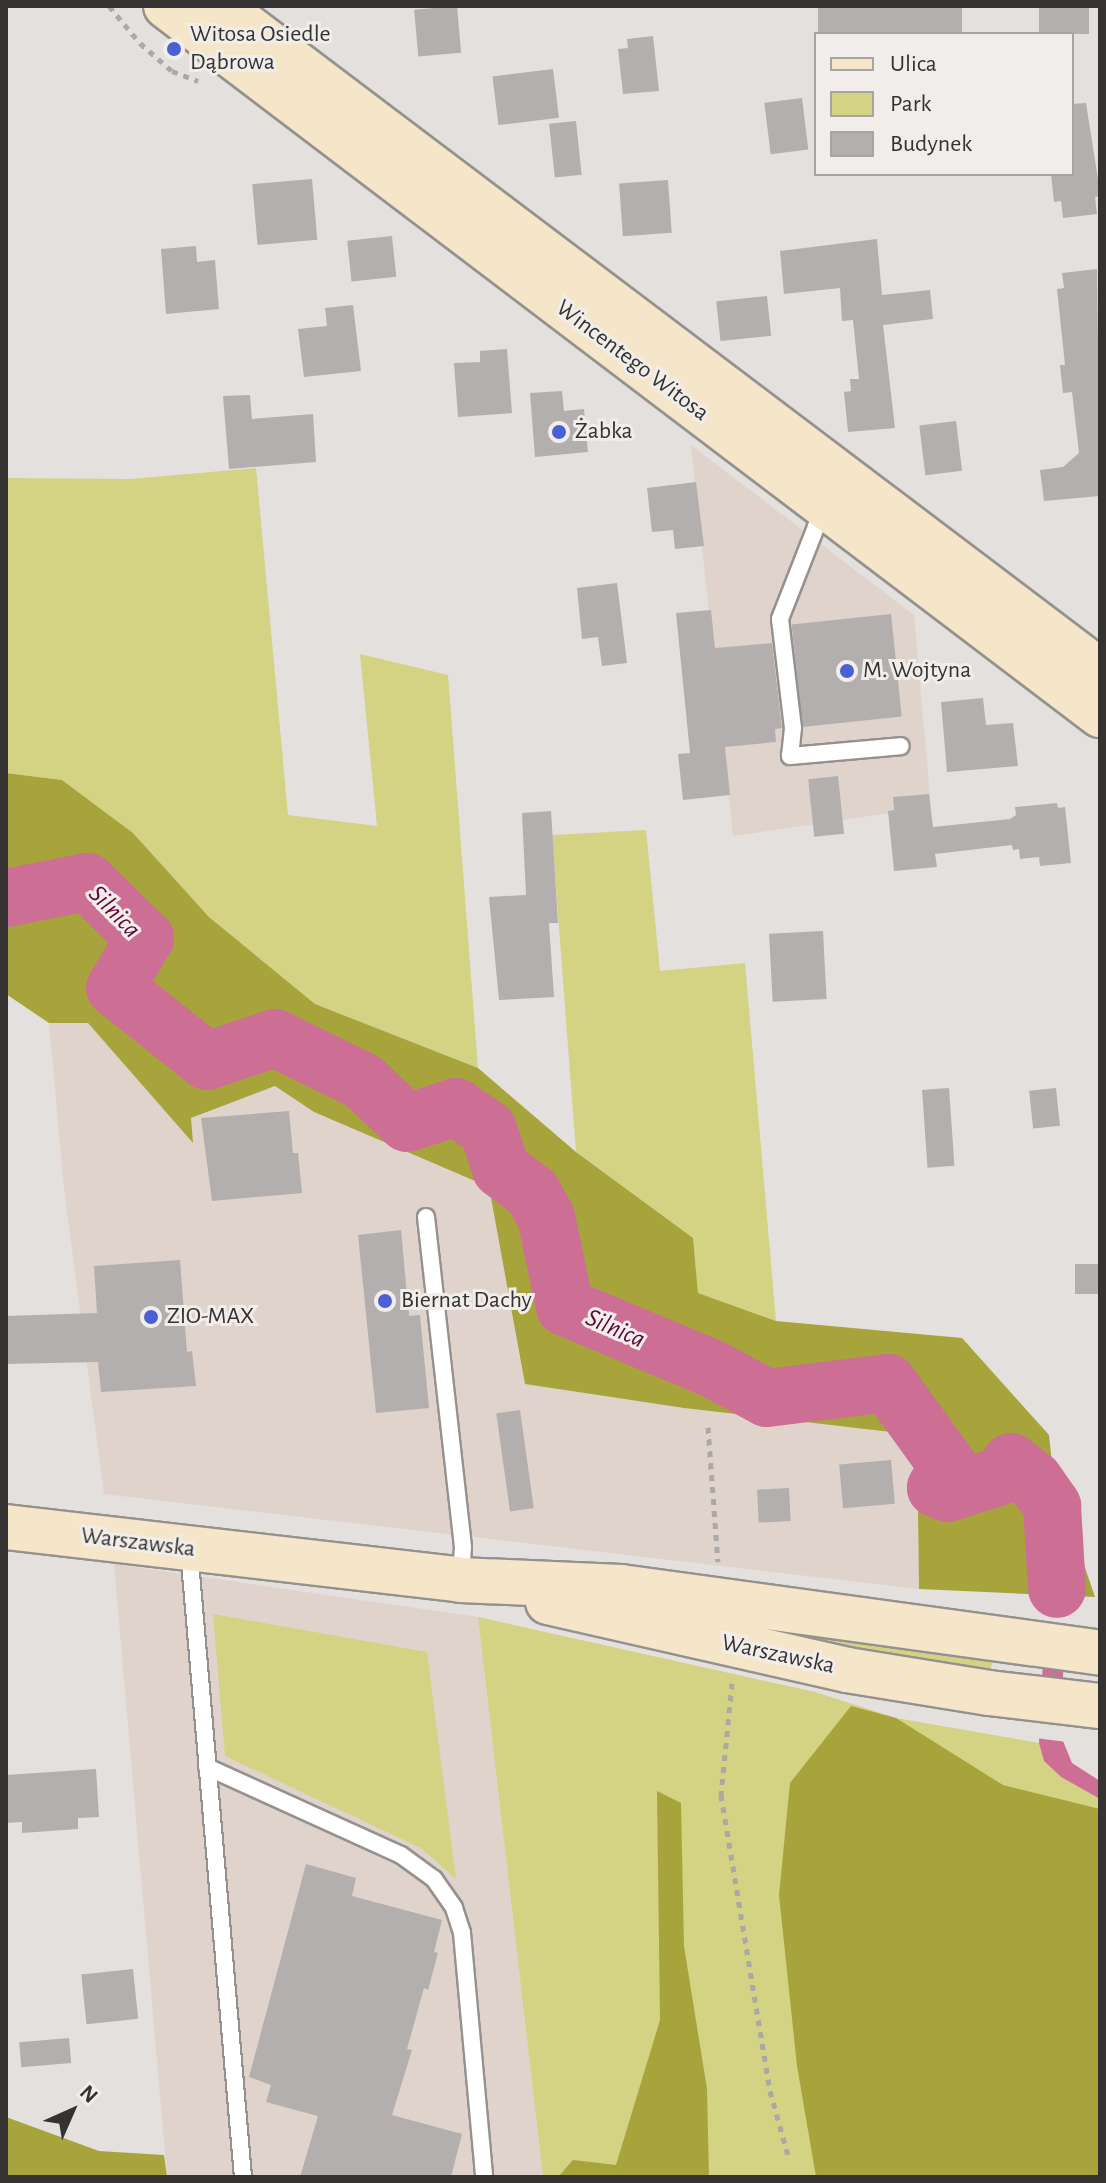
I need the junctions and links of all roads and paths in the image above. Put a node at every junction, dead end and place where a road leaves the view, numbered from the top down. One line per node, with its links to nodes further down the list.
1 (166, 6): 3 (main road, Wincentego Witosa)
2 (220, 6): 3 (main road, Wincentego Witosa)
3 (844, 501): 4 (main road, Wincentego Witosa); 5 (main road, Wincentego Witosa); 6 (lane)
4 (1100, 671)
5 (1100, 715)
6 (901, 746)
7 (426, 1217): 11 (lane)
8 (708, 1427): 12 (path)
9 (6, 1527): 10 (main road, Warszawska)
10 (189, 1549): 11 (main road, Warszawska); 16 (lane)
11 (461, 1580): 12 (main road, Warszawska); 13 (main road, Warszawska)
12 (720, 1599): 14 (main road, Warszawska)
13 (736, 1646): 15 (main road, Warszawska); 17 (path)
14 (1100, 1653)
15 (1100, 1706)
16 (207, 1767): 18 (lane); 19 (lane)
17 (788, 2155)
18 (243, 2177)
19 (484, 2177)

